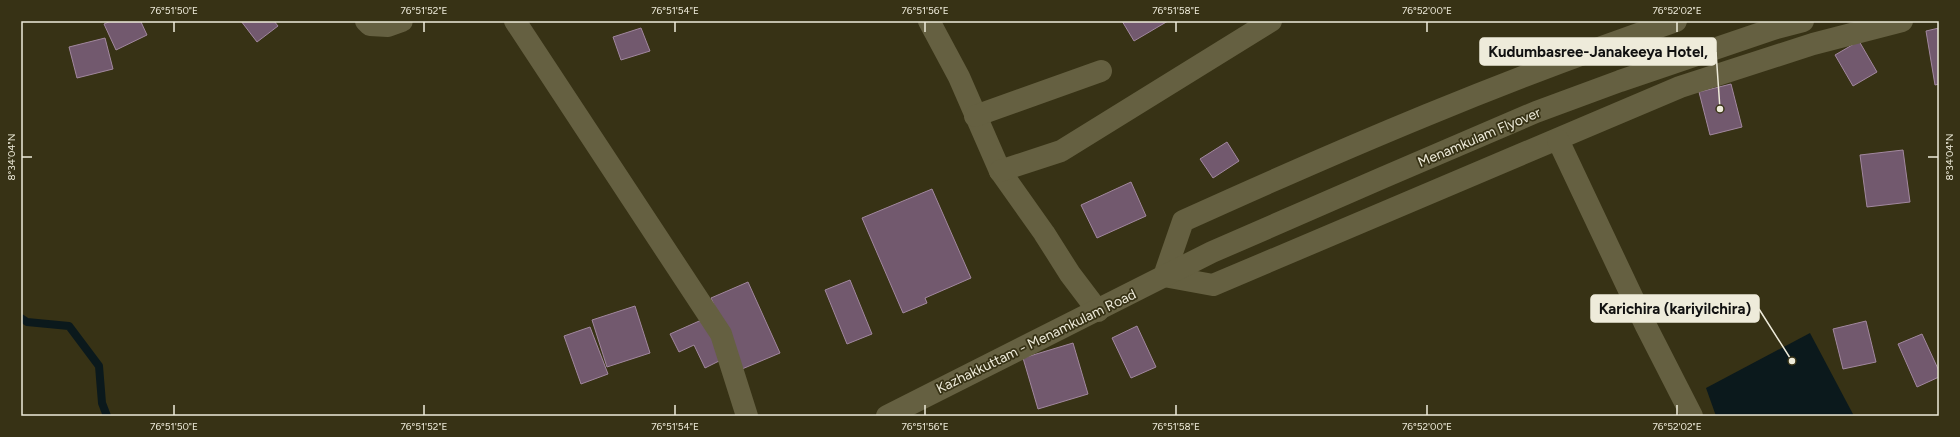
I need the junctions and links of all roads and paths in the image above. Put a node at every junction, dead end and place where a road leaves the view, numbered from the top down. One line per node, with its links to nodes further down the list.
1 (366, 21): 2 (street)
2 (402, 21)
3 (514, 21): 15 (street)
4 (1271, 21): 12 (street)
5 (1676, 21): 13 (street)
6 (1803, 21): 13 (street, Menamkulam Flyover)
7 (1902, 21): 11 (street)
8 (934, 23): 10 (street)
9 (1101, 71): 10 (street)
10 (975, 116): 12 (street)
11 (1558, 140): 13 (street); 17 (street)
12 (1000, 171): 14 (street)
13 (1164, 276): 14 (street, Kazhakkuttam - Menamkulam Road)
14 (1098, 311): 16 (street, Kazhakkuttam - Menamkulam Road)
15 (747, 416)
16 (887, 416)
17 (1692, 416)

